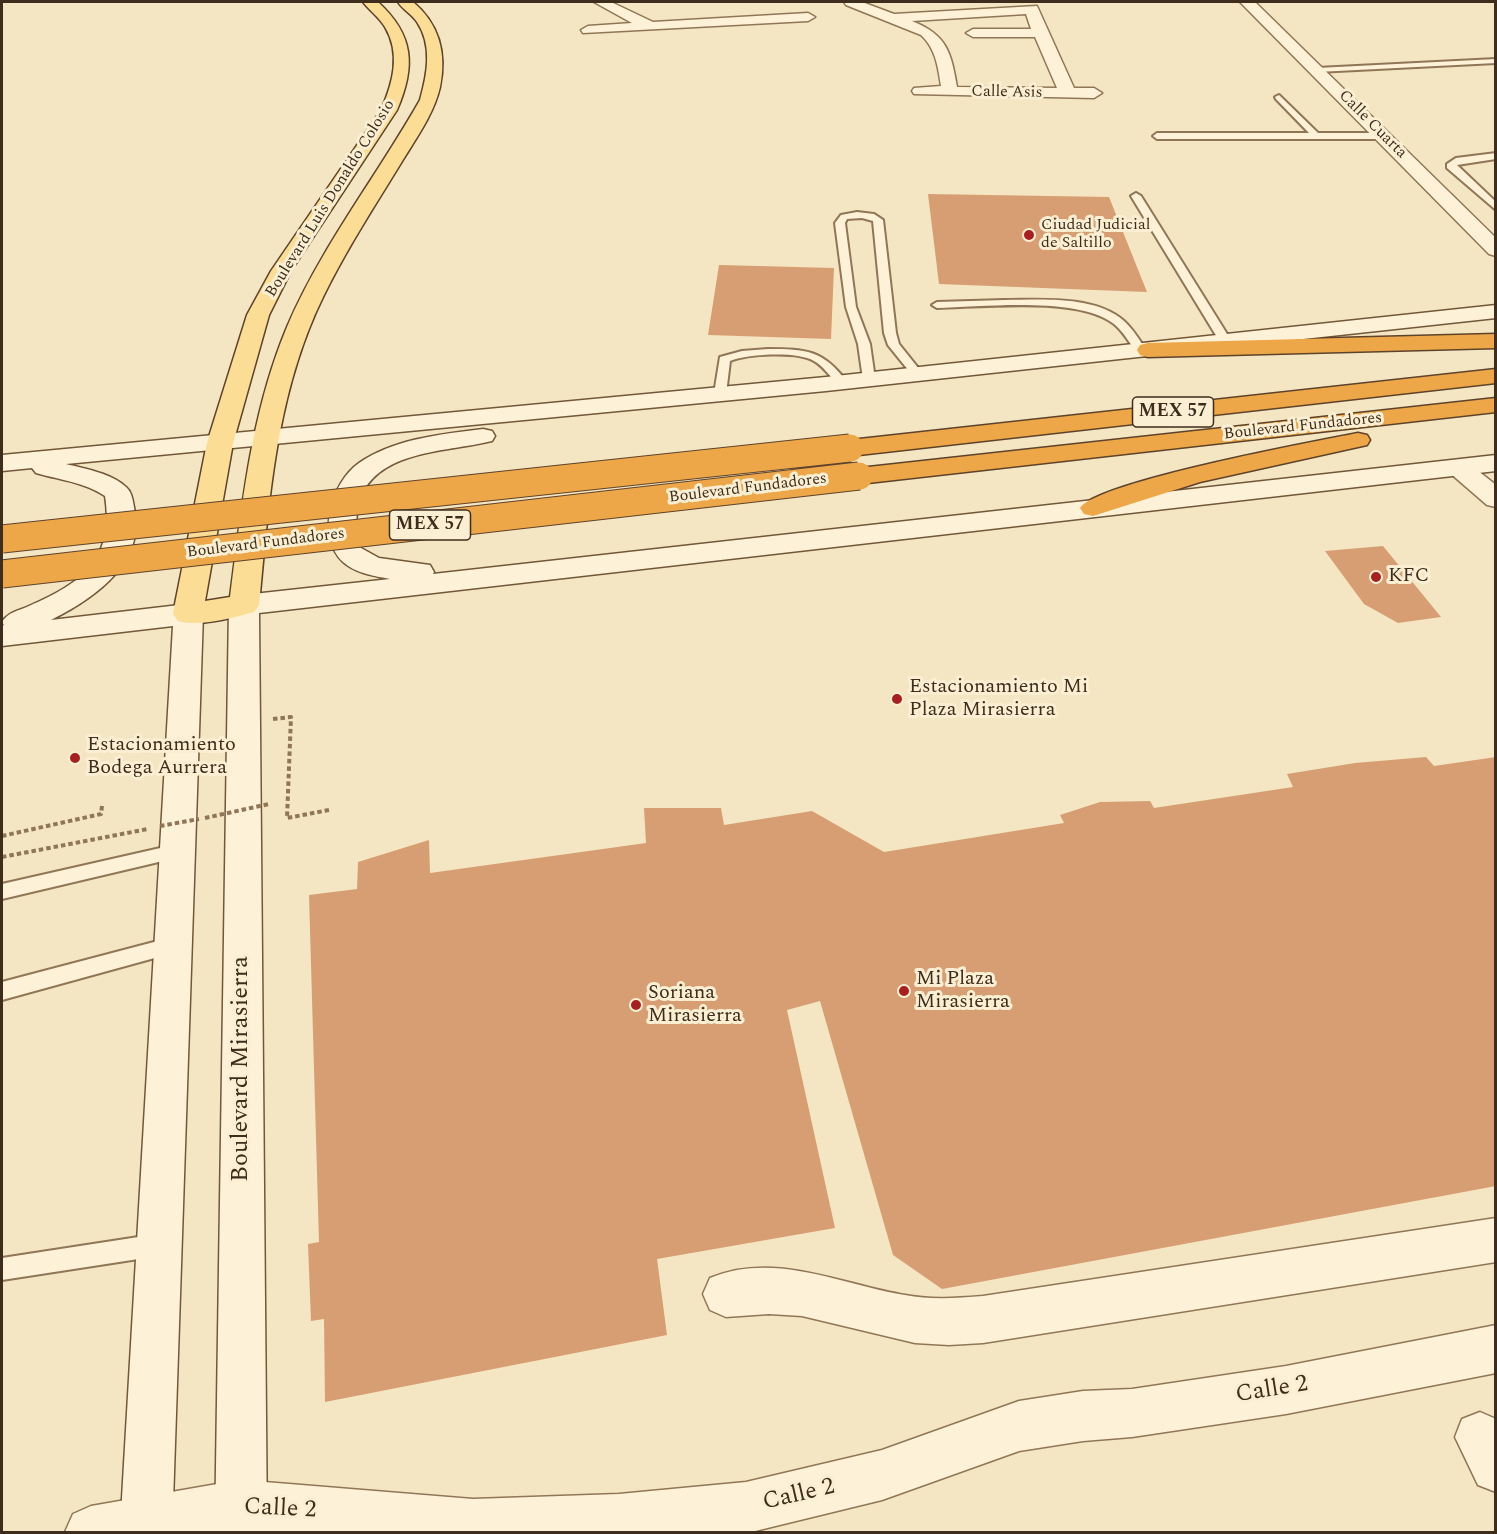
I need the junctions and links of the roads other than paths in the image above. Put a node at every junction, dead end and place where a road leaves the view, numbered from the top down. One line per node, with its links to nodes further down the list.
1 (370, 2): 42 (main road, Boulevard Luis Donaldo Colosio)
2 (405, 2): 41 (main road, Boulevard Luis Donaldo Colosio)
3 (601, 2): 11 (main road)
4 (851, 2): 9 (main road)
5 (1247, 2): 16 (main road, Calle Cuarta)
6 (1030, 5): 9 (main road); 14 (main road)
7 (744, 6): 10 (main road)
8 (808, 17): 10 (main road)
9 (889, 18): 13 (main road)
10 (772, 19): 11 (main road)
11 (650, 27): 12 (main road)
12 (588, 30)
13 (926, 32): 14 (main road); 18 (main road)
14 (1040, 33): 19 (main road)
15 (1496, 61): 16 (lane)
16 (1317, 70): 24 (main road, Calle Cuarta)
17 (920, 92): 18 (main road, Calle Asis)
18 (951, 92): 19 (main road, Calle Asis)
19 (1068, 93): 20 (main road, Calle Asis)
20 (1095, 93)
21 (1279, 97): 23 (lane)
22 (1157, 136): 23 (lane)
23 (1316, 136): 24 (lane)
24 (1382, 136): 28 (main road, Calle Cuarta)
25 (1496, 156): 27 (lane)
26 (1136, 196): 32 (lane)
27 (1496, 207)
28 (1496, 250)
29 (937, 305): 33 (lane)
30 (1496, 311): 32 (main road)
31 (1496, 341): 33 (highway)
32 (1226, 342): 33 (main road)
33 (1145, 351): 34 (main road)
34 (917, 374): 36 (main road); 36 (lane)
35 (1496, 376): 48 (highway, Boulevard Fundadores / MEX 57, bridge)
36 (868, 379): 37 (main road)
37 (833, 383): 38 (main road); 38 (lane); 50 (main road)
38 (720, 394): 41 (main road)
39 (1496, 405): 49 (highway, Boulevard Fundadores / MEX 57, bridge)
40 (1496, 410): 47 (highway)
41 (264, 438): 42 (main road); 51 (main road, Boulevard Luis Donaldo Colosio)
42 (220, 442): 43 (main road); 52 (main road, Boulevard Luis Donaldo Colosio)
43 (2, 463): 53 (main road)
44 (1496, 463): 45 (main road)
45 (1459, 468): 46 (main road); 47 (main road)
46 (1496, 499)
47 (1093, 508): 50 (main road)
48 (2, 539)
49 (2, 574)
50 (487, 577): 51 (main road)
51 (244, 605): 52 (main road); 64 (main road, Boulevard Mirasierra)
52 (188, 614): 54 (main road); 55 (main road)
53 (2, 627)
54 (2, 636)
55 (179, 832): 56 (lane); 57 (main road)
56 (2, 892)
57 (173, 945): 58 (lane); 60 (main road)
58 (2, 991)
59 (1496, 1240): 62 (main road)
60 (159, 1244): 61 (lane); 65 (main road)
61 (2, 1269)
62 (726, 1294)
63 (1496, 1349): 64 (main road, Calle 2)
64 (241, 1519): 65 (main road, Calle 2)
65 (146, 1528): 66 (main road, Calle 2)
66 (91, 1533)

